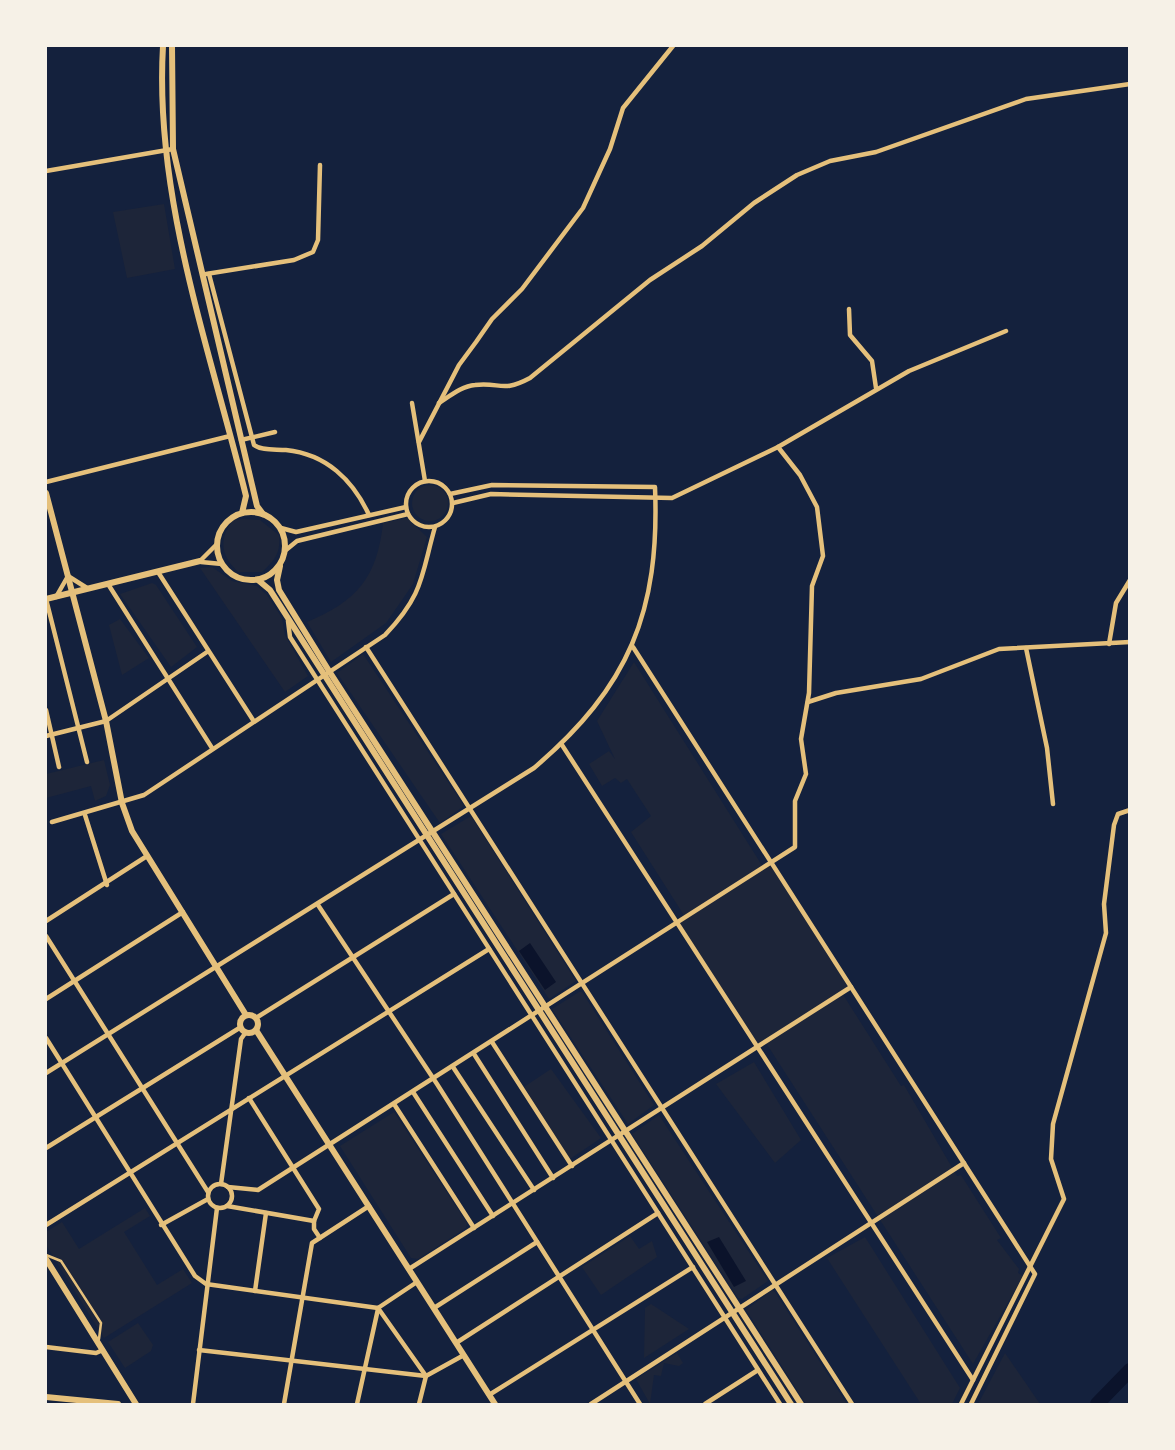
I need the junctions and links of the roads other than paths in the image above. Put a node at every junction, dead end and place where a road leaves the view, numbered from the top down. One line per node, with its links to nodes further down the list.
1 (163, 46): 6 (street)
2 (172, 46): 5 (street)
3 (673, 46): 15 (street)
4 (1129, 84): 15 (street)
5 (173, 149): 6 (street); 10 (street)
6 (165, 151): 8 (street); 17 (street)
7 (320, 165): 9 (street)
8 (46, 171)
9 (209, 274): 10 (street); 18 (street)
10 (200, 275): 19 (street)
11 (849, 309): 13 (street)
12 (1006, 331): 13 (street)
13 (876, 387): 21 (street)
14 (412, 403): 20 (street)
15 (439, 403): 20 (street)
16 (275, 432): 18 (street)
17 (231, 436): 23 (street); 29 (street)
18 (250, 438): 19 (street); 32 (street)
19 (241, 440): 30 (street)
20 (419, 442): 22 (street)
21 (778, 447): 26 (street); 57 (street)
22 (425, 481): 25 (street); 28 (street)
23 (46, 482)
24 (46, 493): 41 (street)
25 (450, 494): 26 (street); 27 (street)
26 (655, 497): 27 (street); 52 (street)
27 (453, 503): 33 (street)
28 (406, 507): 31 (street); 32 (street)
29 (243, 513): 30 (street); 35 (street)
30 (263, 514): 34 (street)
31 (408, 514): 33 (street); 36 (street)
32 (369, 515): 34 (street)
33 (435, 527): 51 (street)
34 (281, 528): 36 (street)
35 (217, 544): 37 (street); 38 (street)
36 (286, 550): 39 (street)
37 (200, 561): 38 (street); 40 (street)
38 (222, 565): 42 (street)
39 (280, 566): 42 (street); 55 (street)
40 (158, 572): 44 (street); 54 (street)
41 (68, 576): 45 (street); 46 (street); 47 (street)
42 (258, 580): 55 (street)
43 (1129, 580): 50 (street)
44 (108, 584): 45 (street); 56 (street)
45 (88, 589): 46 (street)
46 (72, 593): 47 (street); 60 (street)
47 (56, 597): 48 (street)
48 (46, 599): 61 (street)
49 (1129, 642): 50 (street)
50 (1109, 644): 53 (street)
51 (366, 647): 55 (street); 69 (street)
52 (633, 647): 63 (street); 76 (street)
53 (1026, 648): 57 (street); 68 (street)
54 (207, 652): 56 (street); 59 (street)
55 (323, 674): 59 (street); 73 (street); 74 (street)
56 (168, 679): 60 (street); 64 (street)
57 (808, 702): 76 (street)
58 (46, 710): 62 (street)
59 (253, 720): 64 (street)
60 (106, 721): 61 (street); 67 (street)
61 (79, 727): 62 (street); 65 (street)
62 (48, 735): 66 (street)
63 (562, 745): 69 (street); 82 (street)
64 (212, 748): 67 (street)
65 (87, 762)
66 (59, 767)
67 (122, 803): 71 (street); 75 (street)
68 (1053, 804)
69 (470, 810): 73 (street); 88 (street)
70 (1129, 810): 145 (street)
71 (85, 815): 72 (street); 77 (street)
72 (52, 822)
73 (434, 833): 74 (street); 91 (street)
74 (424, 840): 78 (street); 79 (street); 91 (street)
75 (147, 856): 77 (street); 80 (street)
76 (771, 863): 82 (street); 89 (street)
77 (107, 885): 81 (street)
78 (454, 894): 84 (street); 85 (street)
79 (318, 905): 85 (street); 86 (street)
80 (183, 912): 86 (street); 87 (street)
81 (46, 921)
82 (676, 923): 88 (street); 101 (street)
83 (46, 936): 87 (street)
84 (489, 949): 92 (street); 94 (street)
85 (352, 958): 92 (street); 95 (street)
86 (217, 966): 93 (street); 98 (street)
87 (74, 981): 90 (street); 98 (street)
88 (582, 983): 91 (street); 113 (street)
89 (850, 986): 101 (street); 120 (street)
90 (46, 999)
91 (543, 1009): 94 (street); 115 (street); 116 (street)
92 (386, 1012): 106 (street); 107 (street)
93 (246, 1015): 95 (street); 96 (street)
94 (532, 1016): 100 (street); 116 (street)
95 (256, 1018): 97 (street)
96 (243, 1030): 97 (street); 108 (street); 112 (street)
97 (256, 1030): 106 (street)
98 (107, 1034): 103 (street); 108 (street)
99 (46, 1038): 103 (street)
100 (492, 1042): 102 (street); 121 (street)
101 (756, 1049): 113 (street); 138 (street)
102 (474, 1054): 104 (street); 124 (street)
103 (61, 1063): 105 (street); 114 (street)
104 (453, 1067): 107 (street); 127 (street)
105 (46, 1073)
106 (285, 1075): 110 (street); 118 (street)
107 (432, 1080): 109 (street); 130 (street)
108 (142, 1090): 114 (street); 117 (street)
109 (413, 1092): 111 (street); 136 (street)
110 (249, 1098): 112 (street); 122 (street)
111 (394, 1104): 118 (street); 141 (street)
112 (232, 1107): 117 (street); 125 (street)
113 (662, 1108): 115 (street); 151 (street)
114 (96, 1118): 119 (street); 123 (street)
115 (626, 1131): 116 (street); 154 (street)
116 (615, 1139): 121 (street); 135 (street); 157 (street)
117 (175, 1143): 123 (street); 128 (street)
118 (329, 1145): 122 (street); 132 (street)
119 (46, 1148)
120 (964, 1163): 138 (street); 145 (street)
121 (572, 1166): 124 (street)
122 (293, 1168): 126 (street); 137 (street)
123 (130, 1174): 139 (street); 140 (street)
124 (554, 1178): 127 (street)
125 (221, 1184): 126 (street); 128 (street)
126 (228, 1186): 131 (street)
127 (534, 1190): 130 (street)
128 (208, 1192): 129 (street)
129 (208, 1199): 133 (street); 140 (street)
130 (513, 1204): 136 (street); 143 (street)
131 (227, 1206): 133 (street); 134 (street)
132 (369, 1206): 142 (street); 147 (street)
133 (217, 1208): 150 (street)
134 (266, 1213): 137 (street); 152 (street)
135 (658, 1213): 146 (street); 148 (street)
136 (493, 1216): 141 (street)
137 (314, 1220): 142 (street)
138 (870, 1223): 151 (street); 169 (street)
139 (46, 1225)
140 (161, 1225): 150 (street)
141 (474, 1228): 147 (street)
142 (320, 1237): 153 (street)
143 (537, 1242): 148 (street); 156 (street)
144 (46, 1257): 159 (street); 159 (lane)
145 (1030, 1266): 169 (street); 188 (street)
146 (693, 1267): 157 (street); 158 (street)
147 (409, 1269): 149 (street)
148 (558, 1276): 158 (street); 160 (street)
149 (417, 1282): 155 (street); 156 (street)
150 (206, 1284): 152 (street); 163 (street)
151 (775, 1284): 154 (street); 186 (street)
152 (255, 1291): 153 (street)
153 (302, 1297): 155 (street); 165 (street)
154 (739, 1307): 157 (street); 185 (street)
155 (378, 1308): 166 (street); 168 (street)
156 (434, 1308): 160 (street)
157 (728, 1314): 167 (street); 170 (street); 184 (street)
158 (593, 1329): 170 (street); 171 (street)
159 (99, 1342): 162 (street)
160 (456, 1343): 164 (street)
161 (46, 1347): 162 (street)
162 (104, 1350): 174 (street)
163 (199, 1350): 165 (street); 175 (street)
164 (464, 1355): 168 (street); 171 (street)
165 (292, 1360): 166 (street); 176 (street)
166 (365, 1368): 168 (street); 177 (street)
167 (758, 1370): 182 (street); 183 (street)
168 (425, 1377): 178 (street)
169 (974, 1380): 187 (street)
170 (626, 1381): 180 (street); 181 (street)
171 (489, 1395): 179 (street)
172 (46, 1396): 173 (street)
173 (118, 1405)
174 (136, 1405)
175 (193, 1405)
176 (284, 1405)
177 (357, 1405)
178 (419, 1405)
179 (495, 1405)
180 (591, 1405)
181 (640, 1405)
182 (705, 1405)
183 (780, 1405)
184 (791, 1405)
185 (801, 1405)
186 (852, 1405)
187 (961, 1405)
188 (971, 1405)

